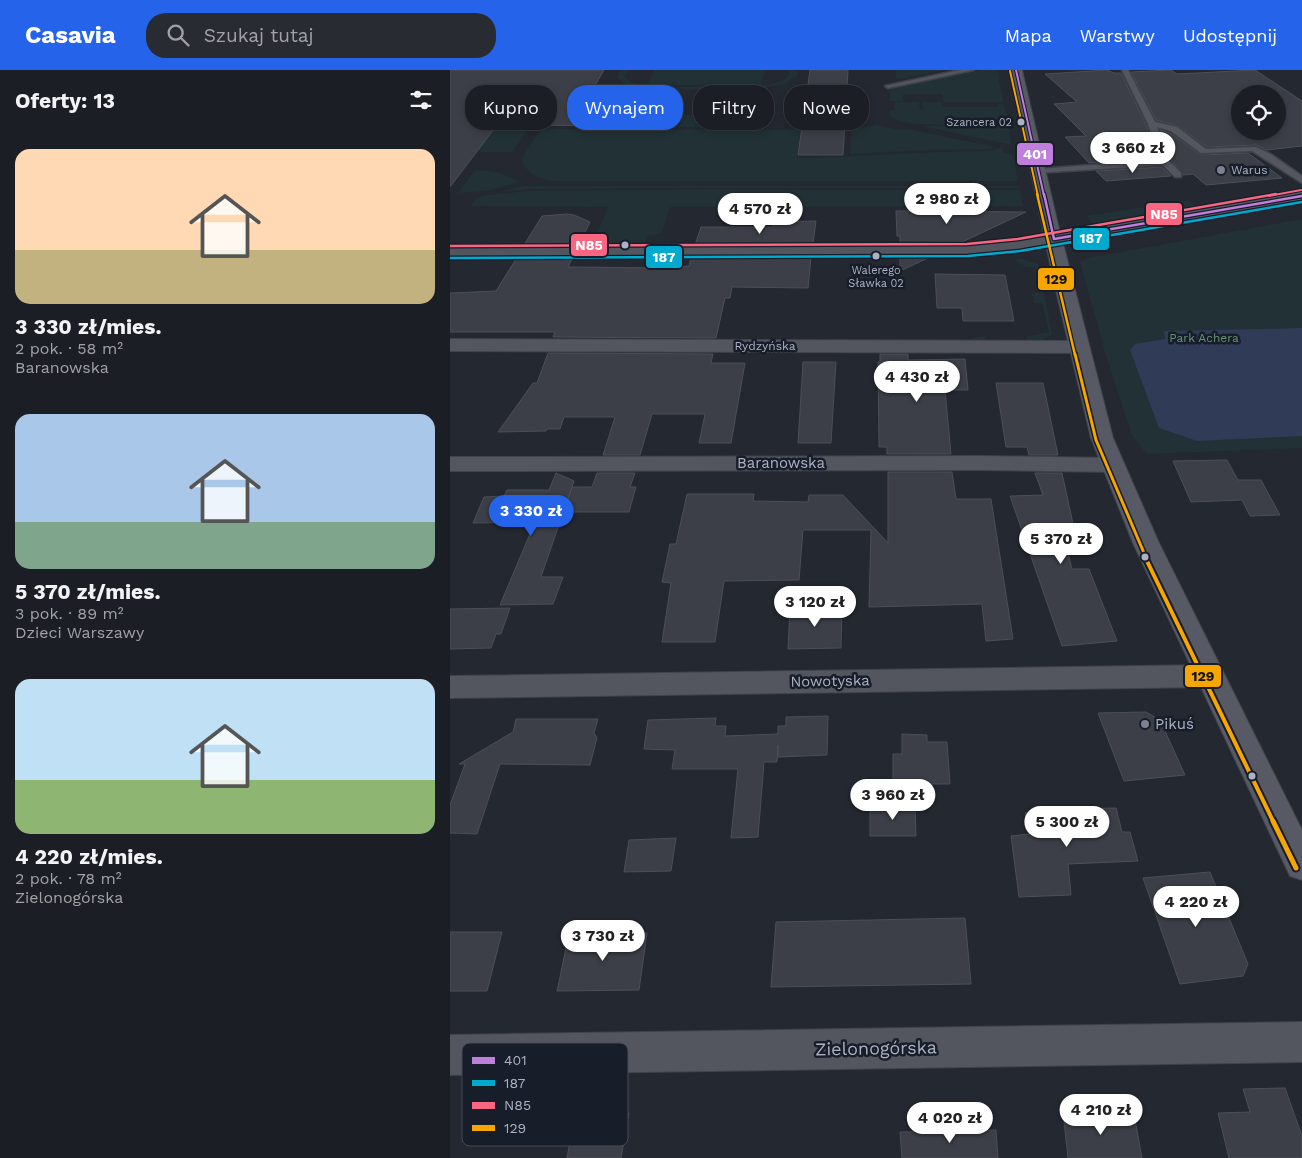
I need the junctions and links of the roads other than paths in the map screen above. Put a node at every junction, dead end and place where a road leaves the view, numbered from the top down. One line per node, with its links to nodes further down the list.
1 (971, 70): 4 (lane)
2 (1016, 70): 7 (street)
3 (1125, 70): 5 (lane)
4 (888, 86)
5 (1152, 124): 6 (lane); 9 (lane)
6 (1165, 162): 7 (lane); 8 (lane)
7 (1038, 171): 11 (street)
8 (1178, 175)
9 (1302, 180)
10 (1302, 196): 11 (street)
11 (1054, 239): 12 (street); 14 (street)
12 (450, 252)
13 (450, 345): 14 (street, Rydzyńska)
14 (1079, 347): 16 (street)
15 (450, 464): 16 (street, Baranowska)
16 (1112, 465): 17 (street)
17 (1210, 676): 18 (street, Nowotyska); 19 (street)
18 (450, 687)
19 (1302, 864)
20 (1302, 1042): 21 (street, Zielonogórska)
21 (628, 1051)

